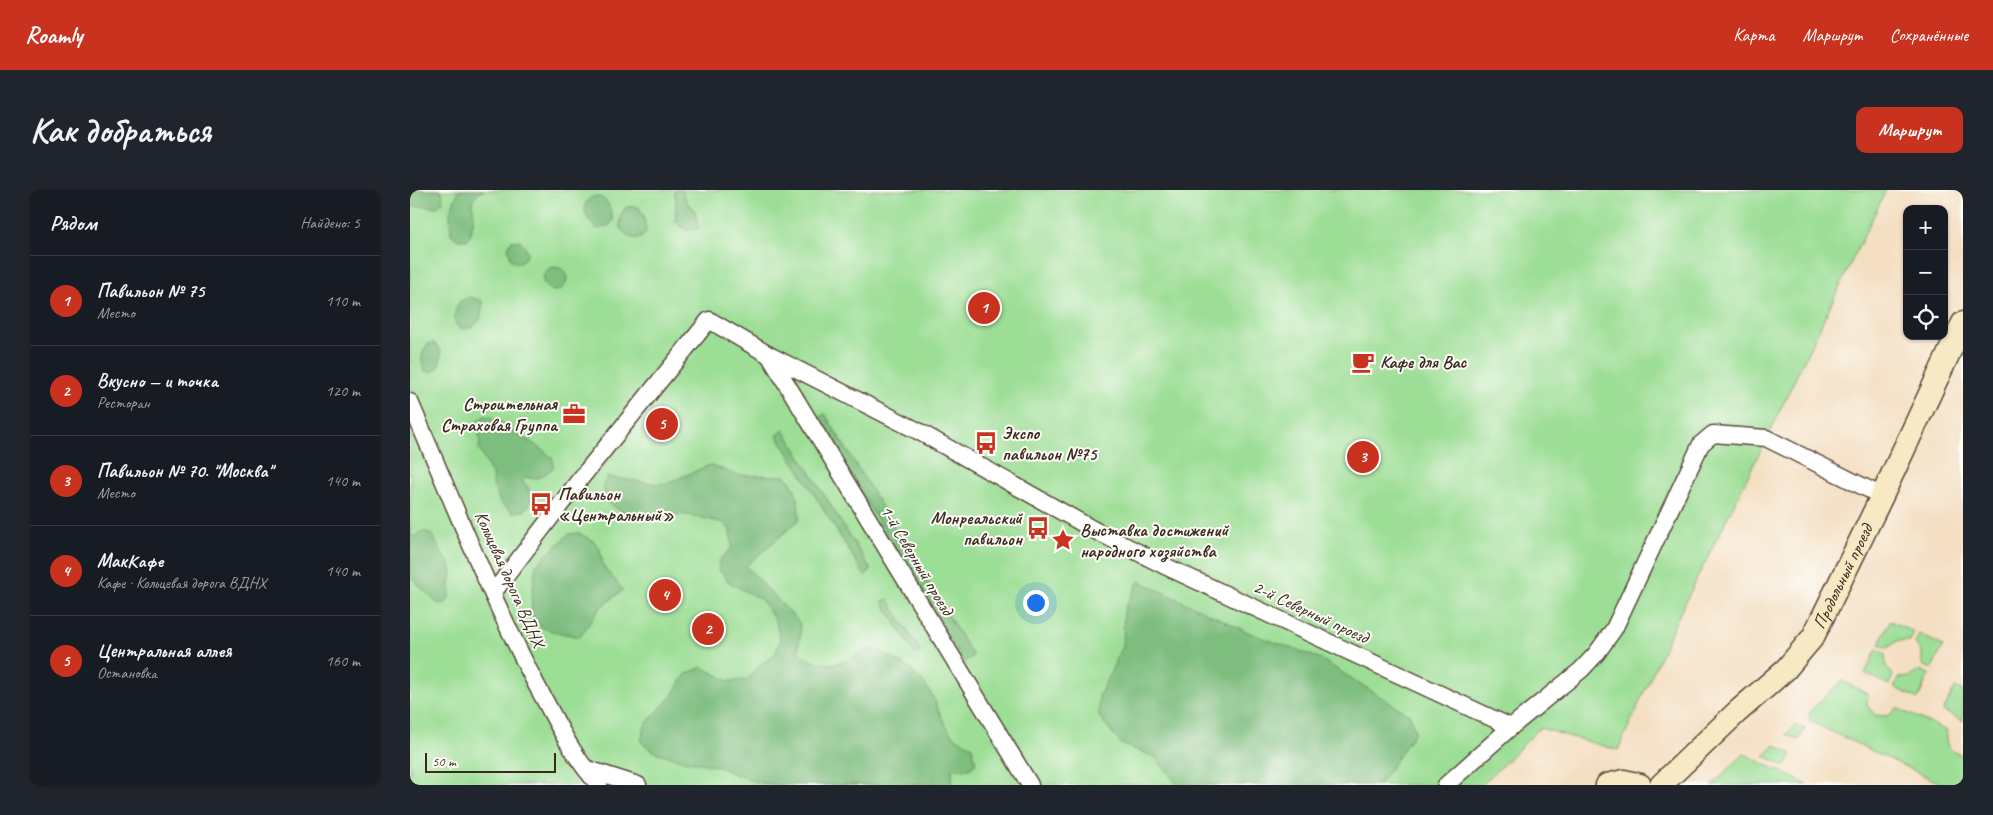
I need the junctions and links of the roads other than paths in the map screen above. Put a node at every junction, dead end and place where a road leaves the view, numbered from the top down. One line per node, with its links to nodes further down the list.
1 (1963, 323): 4 (main road, Продольный проезд)
2 (770, 355): 5 (street, 2-й Северный проезд); 6 (street, 2-й Северный проезд); 11 (street, 1-й Северный проезд)
3 (410, 402): 5 (street, Кольцевая дорога ВДНХ)
4 (1882, 496): 6 (street); 7 (main road, Продольный проезд)
5 (493, 593): 8 (street, Кольцевая дорога ВДНХ)
6 (1511, 727): 12 (street)
7 (1714, 734): 15 (main road, Продольный проезд); 16 (main road)
8 (583, 768): 9 (street, Кольцевая дорога ВДНХ); 10 (street)
9 (599, 785)
10 (638, 785)
11 (1030, 785)
12 (1446, 785)
13 (1607, 785): 14 (main road)
14 (1640, 785)
15 (1662, 785)
16 (1684, 785)

